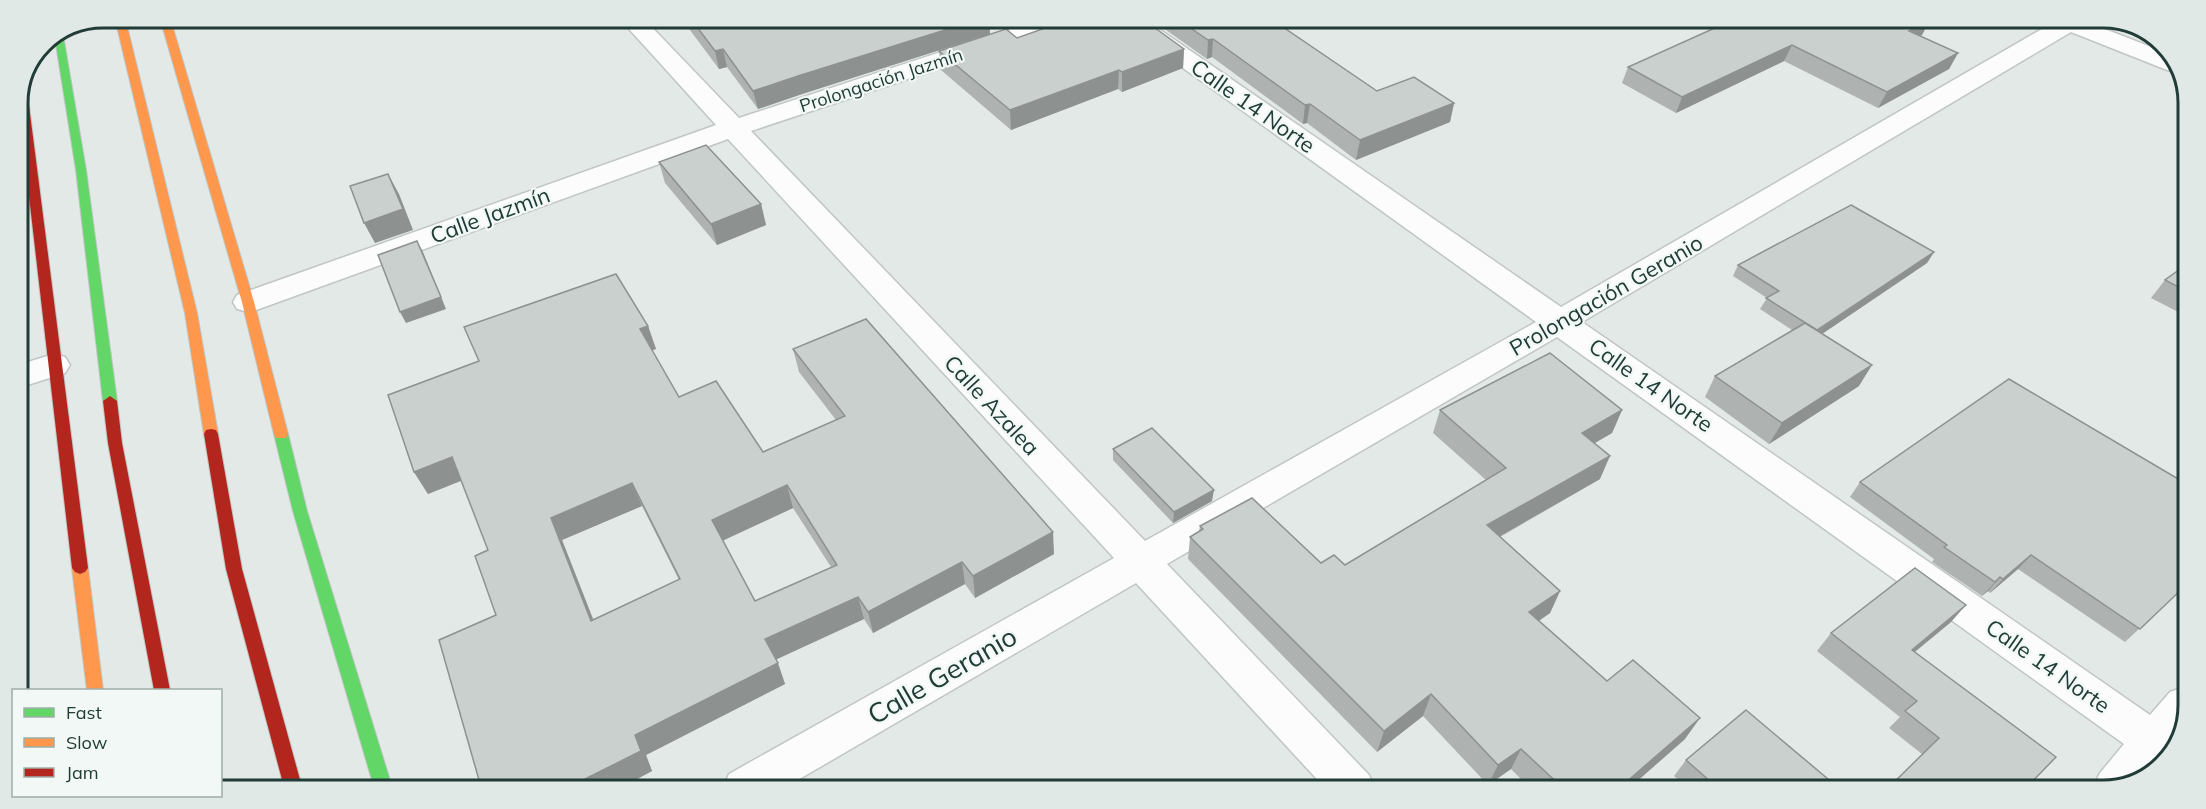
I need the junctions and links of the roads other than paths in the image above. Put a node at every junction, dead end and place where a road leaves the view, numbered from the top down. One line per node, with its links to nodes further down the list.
1 (122, 28): 22 (main road)
2 (168, 28): 12 (main road)
3 (639, 28): 10 (street, Calle Azalea)
4 (1038, 28): 10 (street, Prolongación Jazmín)
5 (1142, 28): 13 (street, Calle 14 Norte)
6 (2060, 28): 13 (street, Prolongación Geranio)
7 (2082, 28): 9 (street)
8 (60, 43): 18 (main road)
9 (2163, 60)
10 (733, 128): 12 (street, Calle Jazmín); 16 (street, Calle Azalea)
11 (29, 150): 14 (main road)
12 (248, 302): 23 (main road)
13 (1560, 321): 16 (street, Prolongación Geranio); 20 (street, Calle 14 Norte)
14 (54, 365): 15 (street); 17 (main road)
15 (29, 373)
16 (1139, 562): 24 (street, Calle Geranio); 25 (street, Calle Azalea)
17 (95, 689)
18 (162, 689)
19 (2176, 720): 20 (street)
20 (2162, 746): 21 (street)
21 (2127, 776)
22 (291, 780)
23 (381, 780)
24 (758, 780)
25 (1345, 780)

